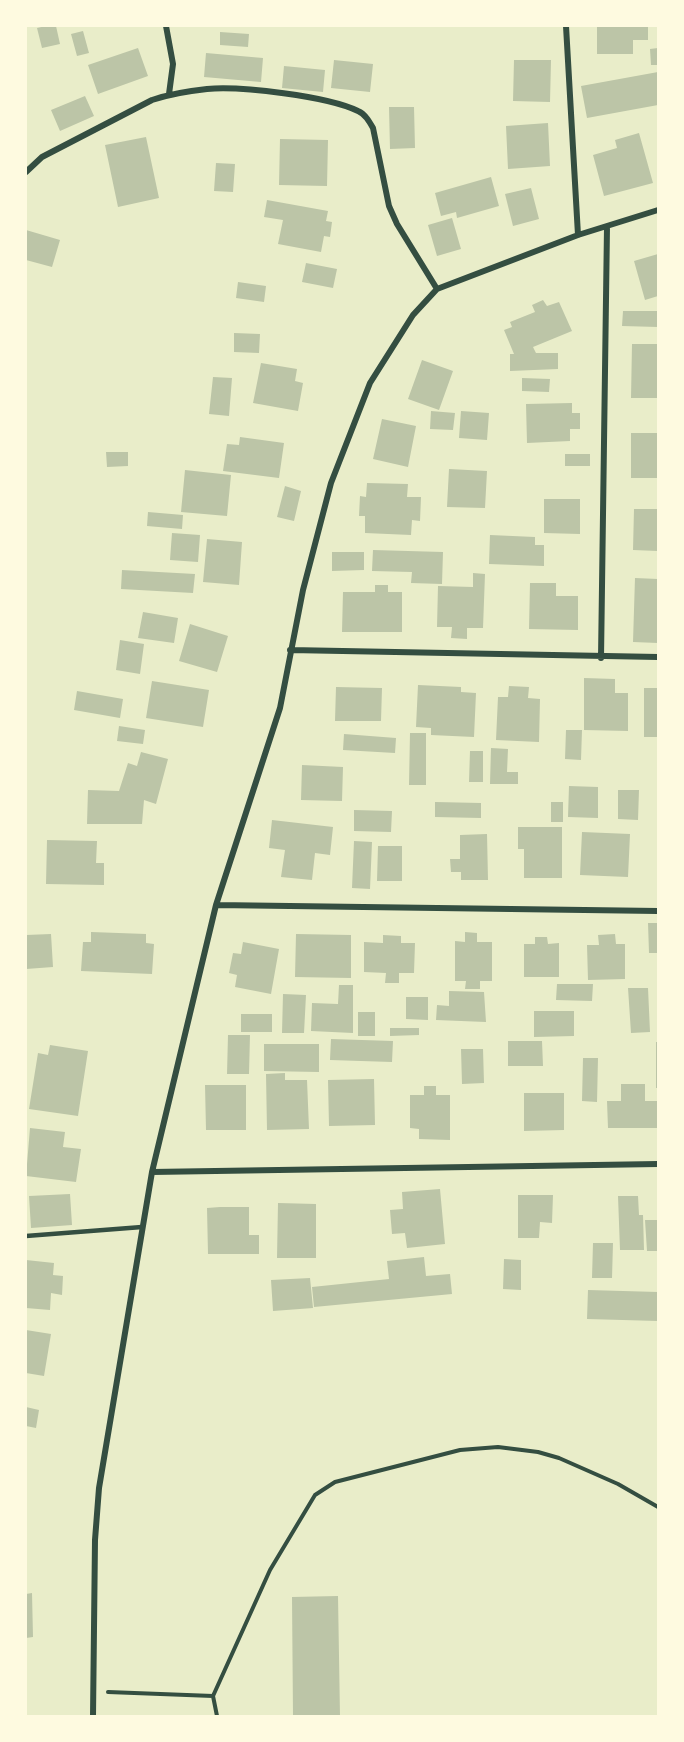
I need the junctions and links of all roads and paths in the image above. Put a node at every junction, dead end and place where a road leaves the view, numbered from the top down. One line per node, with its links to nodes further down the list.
1 (166, 26): 3 (street)
2 (566, 26): 7 (street)
3 (169, 94): 4 (street); 8 (street)
4 (26, 172)
5 (658, 210): 6 (street)
6 (607, 227): 7 (street); 11 (street)
7 (578, 235): 8 (street)
8 (437, 289): 9 (street)
9 (290, 650): 11 (street); 12 (street)
10 (658, 657): 11 (street)
11 (601, 658)
12 (216, 906): 13 (street); 15 (street)
13 (658, 911)
14 (658, 1164): 15 (street)
15 (152, 1172): 16 (street)
16 (142, 1227): 17 (lane); 19 (street)
17 (26, 1236)
18 (658, 1507): 20 (path)
19 (93, 1691): 20 (path); 21 (street)
20 (213, 1695): 22 (path)
21 (93, 1716)
22 (217, 1716)

